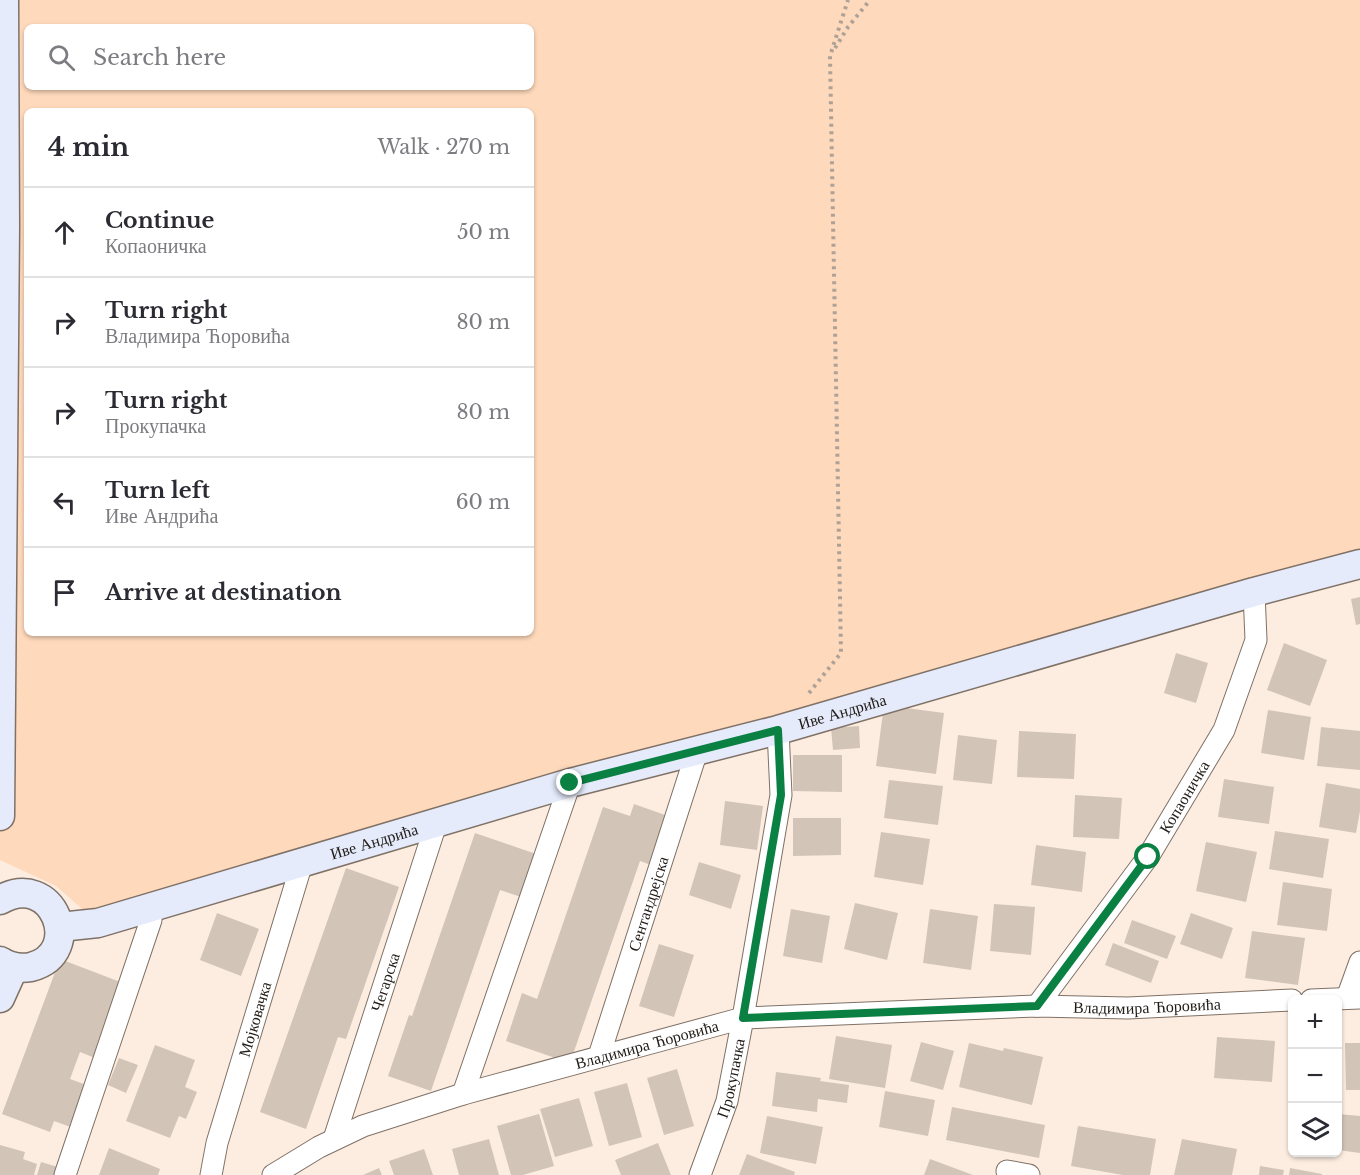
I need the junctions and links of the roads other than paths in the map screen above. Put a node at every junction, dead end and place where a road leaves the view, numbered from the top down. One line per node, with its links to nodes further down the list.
1 (4, 0): 2 (street)
2 (2, 112): 8 (street)
3 (1360, 564): 4 (street, Иве Андрића)
4 (1254, 592): 5 (street, Иве Андрића); 19 (street, Копаоничка)
5 (778, 730): 6 (street, Иве Андрића); 20 (street, Прокупачка)
6 (697, 751): 7 (street, Иве Андрића); 21 (street, Сентандрејска)
7 (570, 783): 9 (street, Иве Андрића); 22 (street)
8 (0, 816)
9 (436, 824): 10 (street, Иве Андрића); 23 (street, Чегарска)
10 (302, 863): 12 (street, Иве Андрића); 26 (street, Мојковачка)
11 (0, 890): 13 (street)
12 (151, 907): 13 (street, Иве Андрића); 25 (street)
13 (60, 927): 15 (street)
14 (1360, 962): 17 (street)
15 (7, 964): 16 (street)
16 (0, 998)
17 (1353, 998)
18 (1288, 1000): 19 (street, Владимира Ћоровића)
19 (1037, 1006): 20 (street, Владимира Ћоровића)
20 (743, 1018): 21 (street, Владимира Ћоровића); 28 (street, Прокупачка)
21 (599, 1056): 22 (street, Владимира Ћоровића)
22 (463, 1094): 23 (street, Владимира Ћоровића)
23 (334, 1139): 27 (street, Владимира Ћоровића)
24 (1007, 1171): 29 (street)
25 (65, 1175)
26 (211, 1175)
27 (273, 1175)
28 (700, 1175)
29 (1029, 1175)

